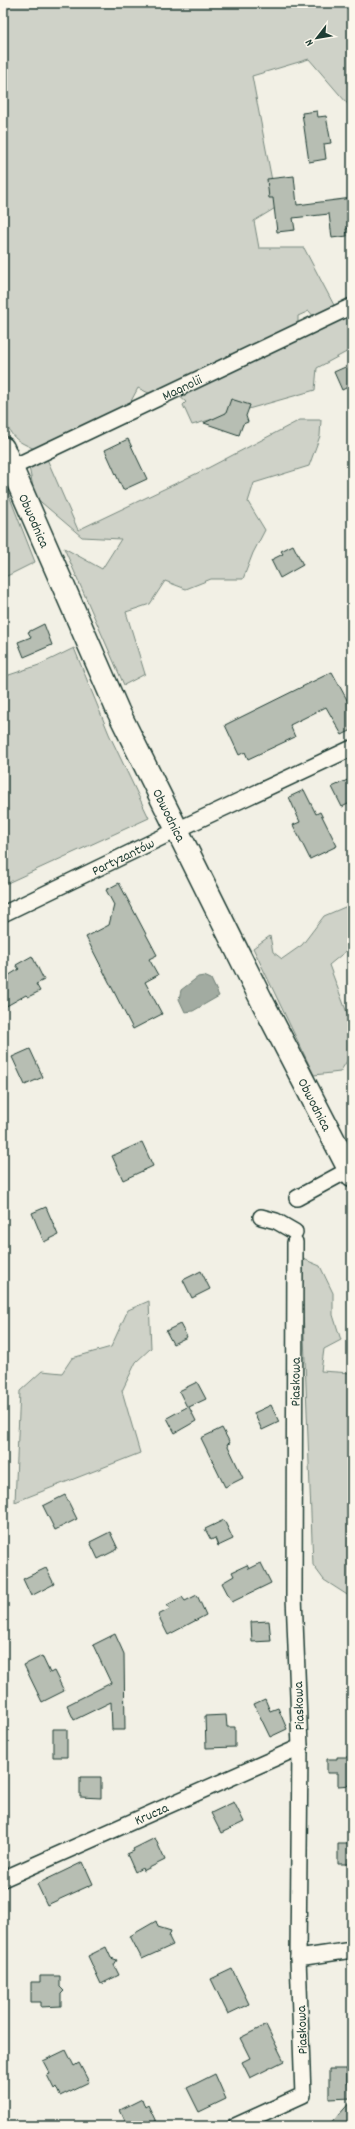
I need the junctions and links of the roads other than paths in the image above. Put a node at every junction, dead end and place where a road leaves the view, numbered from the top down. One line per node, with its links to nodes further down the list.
1 (352, 306): 3 (street, Magnolii)
2 (3, 448): 3 (main road, Obwodnica)
3 (11, 468): 5 (main road, Obwodnica)
4 (352, 748): 5 (street, Partyzantów)
5 (176, 830): 6 (street, Partyzantów); 7 (main road, Obwodnica)
6 (3, 914)
7 (351, 1171): 8 (street)
8 (297, 1198)
9 (261, 1216): 10 (street, Piaskowa)
10 (300, 1747): 11 (street, Krucza); 13 (street, Piaskowa)
11 (3, 1879)
12 (352, 1950): 13 (street)
13 (298, 1958): 14 (street, Piaskowa)
14 (235, 2126)

